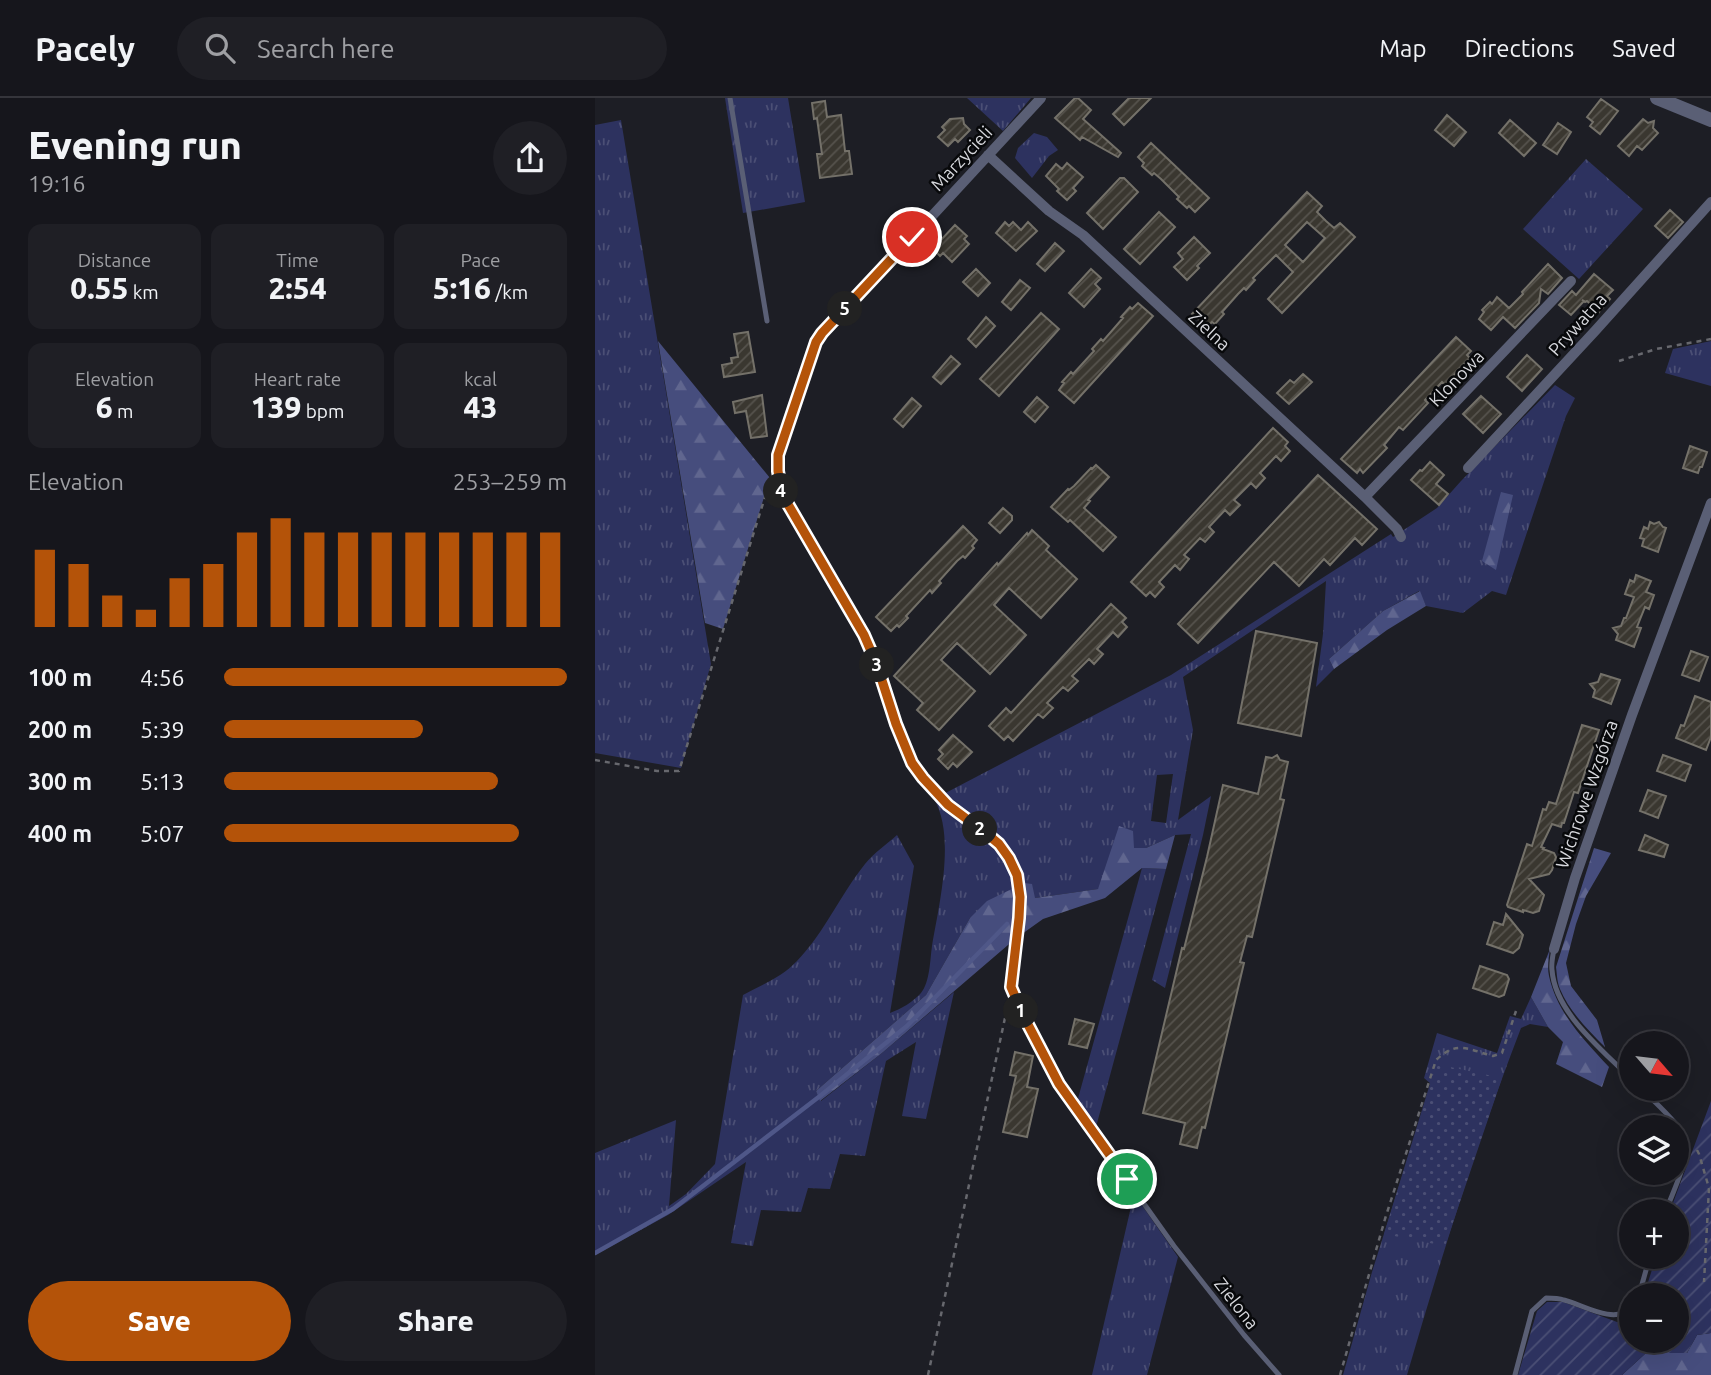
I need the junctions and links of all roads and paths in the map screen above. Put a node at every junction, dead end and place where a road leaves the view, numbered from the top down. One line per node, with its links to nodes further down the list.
1 (730, 98): 9 (lane)
2 (1041, 98): 5 (street, Marzycieli)
3 (1657, 98): 4 (street)
4 (1711, 120)
5 (988, 155): 7 (street, Marzycieli); 14 (street, Zielna)
6 (1711, 202): 12 (street, Prywatna)
7 (908, 242): 19 (lane)
8 (1571, 281): 14 (street, Klonowa)
9 (767, 321)
10 (1711, 339): 11 (path)
11 (1619, 361)
12 (1468, 468)
13 (770, 479): 17 (path)
14 (1365, 497): 16 (street, Zielna)
15 (1711, 503): 18 (street, Wichrowe Wzgórza)
16 (1401, 537)
17 (595, 760)
18 (1554, 948): 21 (lane, Wichrowe Wzgórza)
19 (1011, 987): 27 (path); 28 (lane, Zielona)
20 (1516, 1011): 29 (path)
21 (1619, 1067)
22 (1654, 1101): 23 (lane)
23 (1667, 1115)
24 (1689, 1142): 25 (path)
25 (1704, 1282)
26 (1619, 1314): 30 (lane)
27 (928, 1375)
28 (1279, 1375)
29 (1340, 1375)
30 (1514, 1375)

